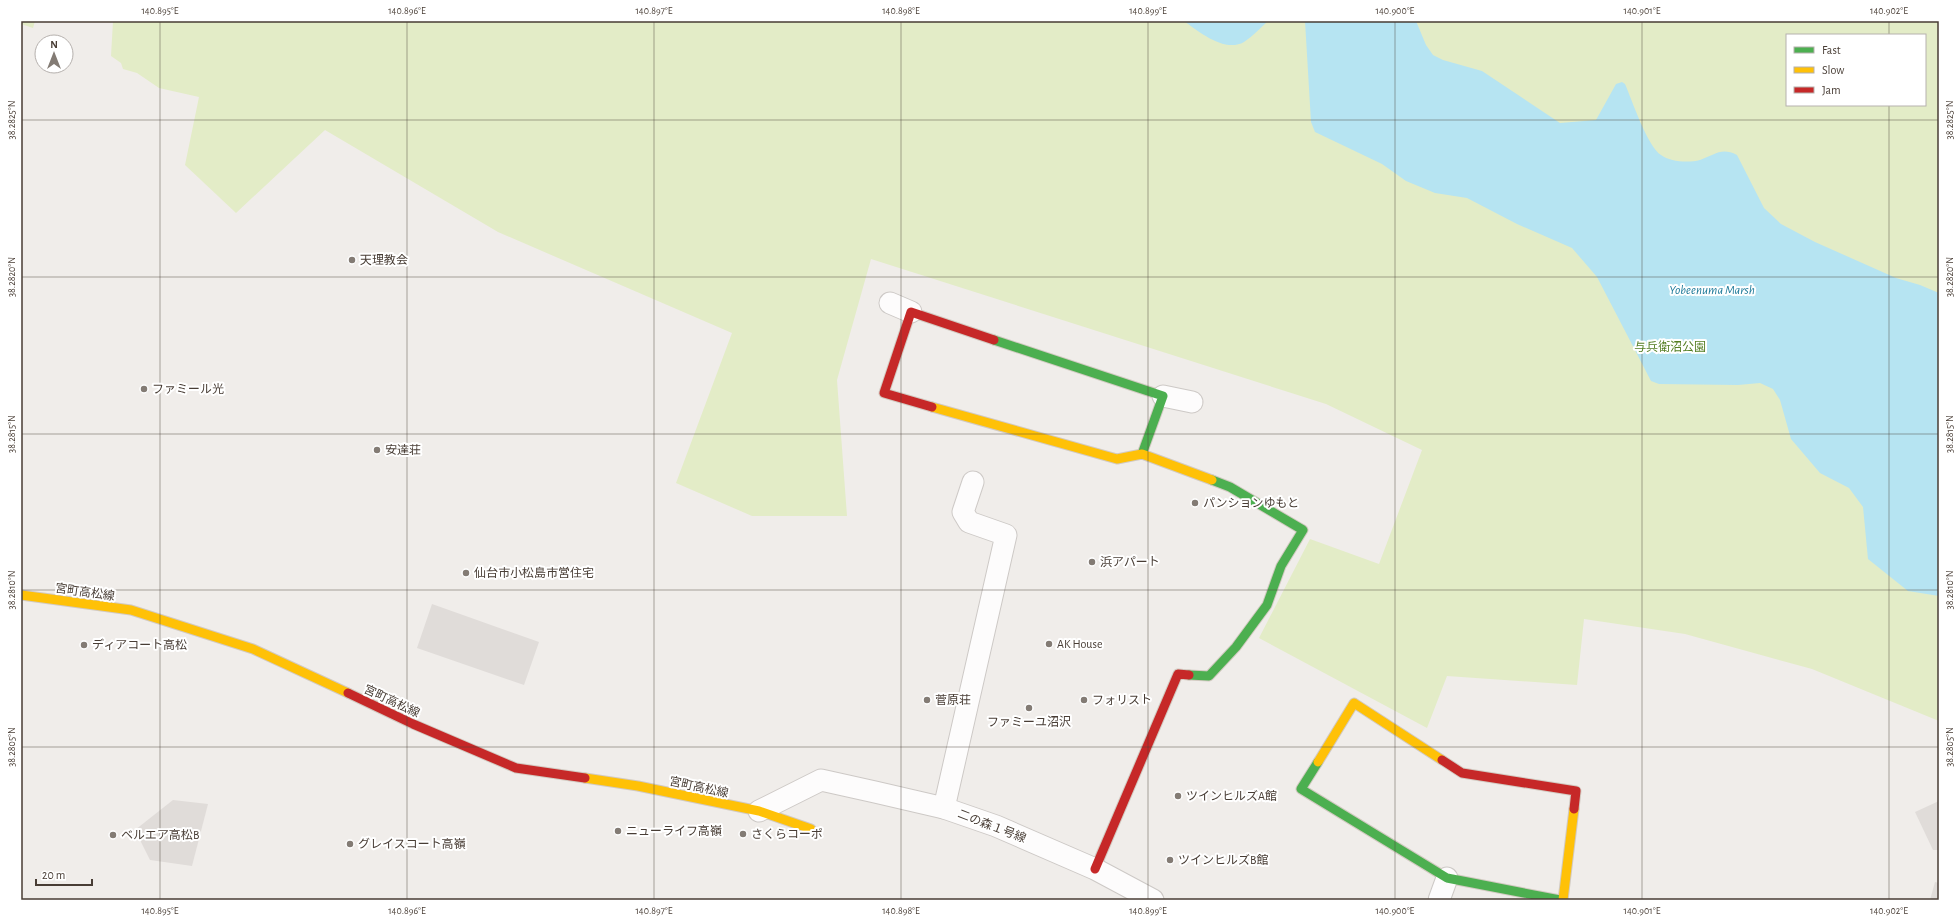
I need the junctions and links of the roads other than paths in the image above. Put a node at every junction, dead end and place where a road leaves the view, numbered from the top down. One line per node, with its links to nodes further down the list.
1 (890, 303): 2 (street)
2 (911, 312): 3 (street); 5 (street)
3 (1162, 396): 4 (street); 5 (street)
4 (1192, 402)
5 (1142, 454): 11 (street)
6 (973, 482): 8 (street)
7 (21, 595): 9 (street, 宮町高松線)
8 (944, 808): 9 (street, 二の森１号線); 11 (street, 二の森１号線)
9 (759, 812): 10 (street, 宮町高松線)
10 (811, 829)
11 (1095, 869): 13 (street, 二の森１号線)
12 (1447, 878): 14 (street); 15 (street); 15 (street)
13 (1153, 900)
14 (1439, 900)
15 (1562, 900)

